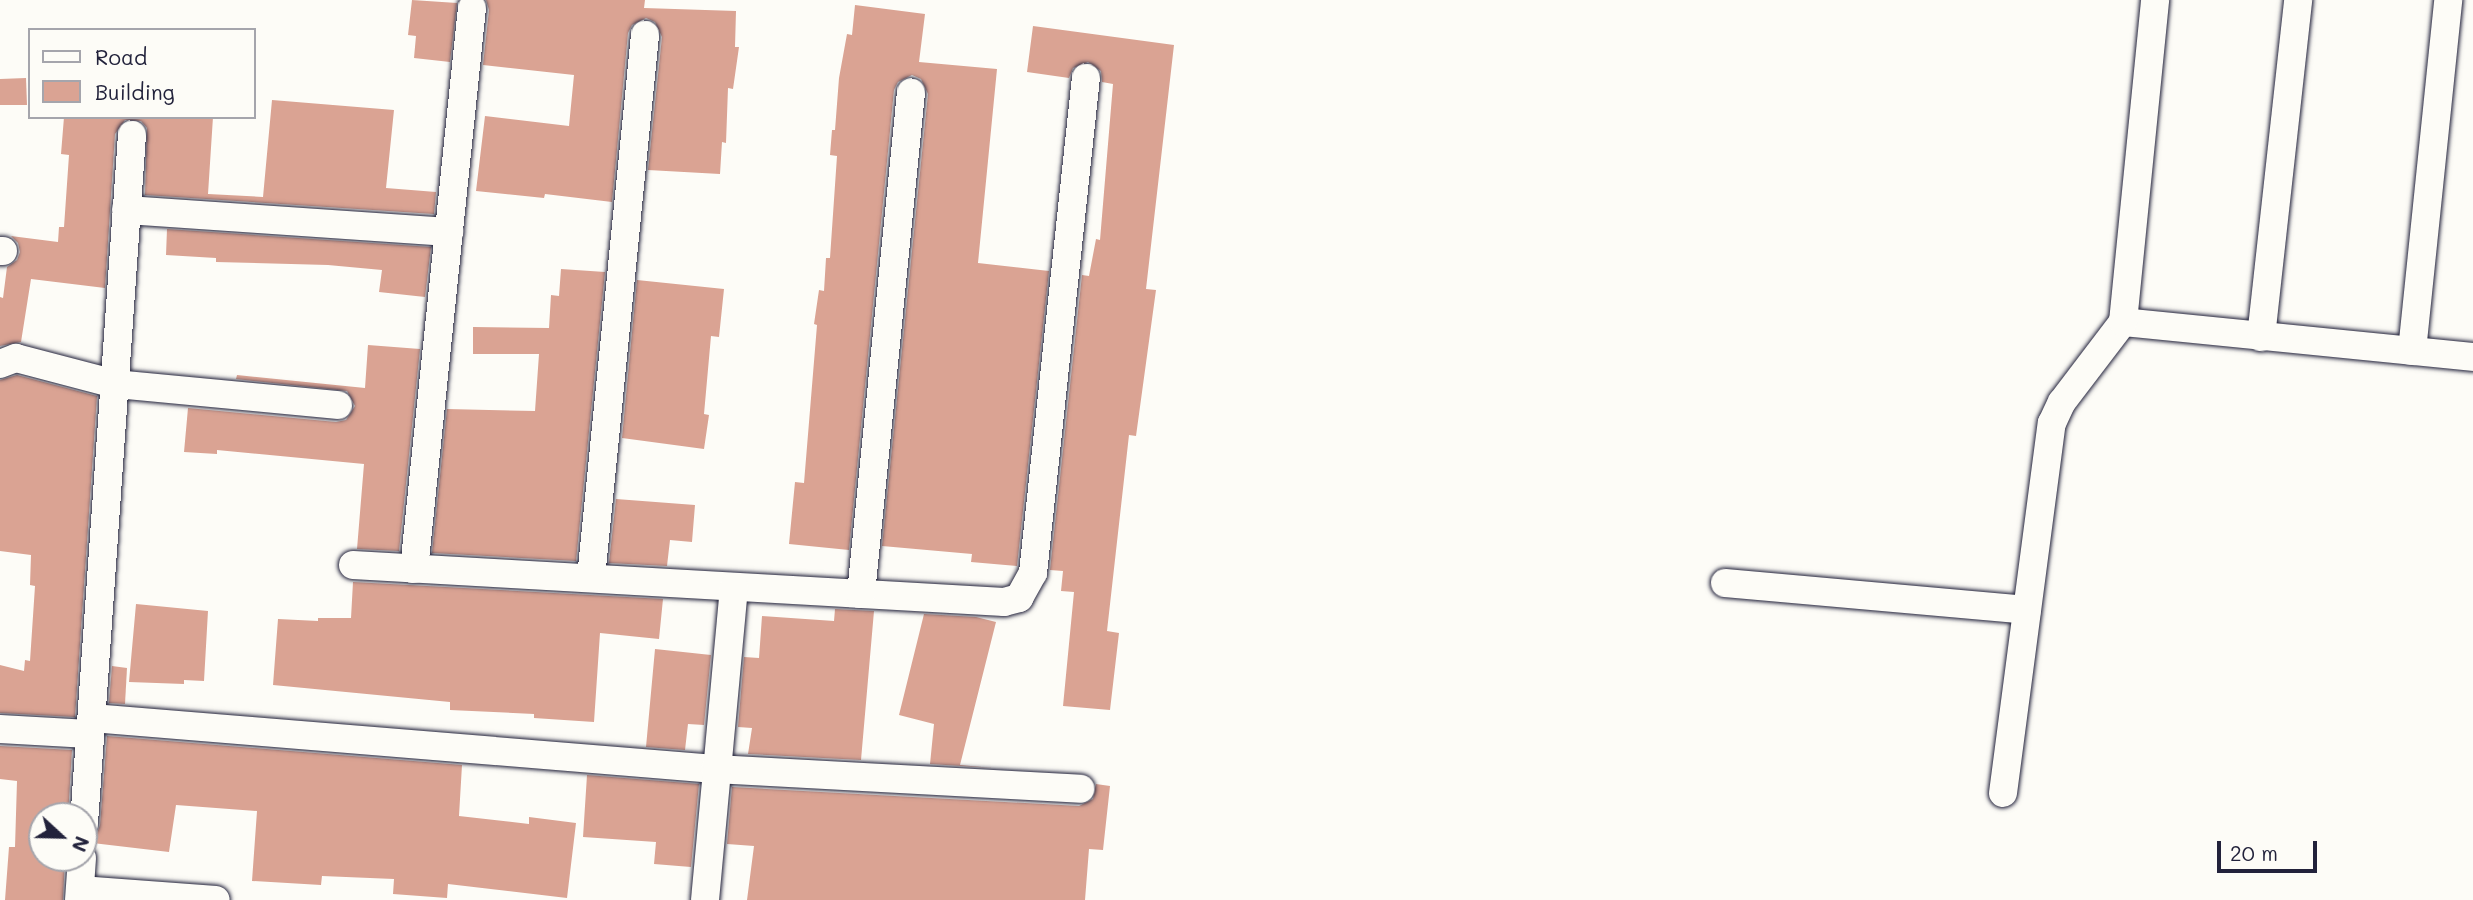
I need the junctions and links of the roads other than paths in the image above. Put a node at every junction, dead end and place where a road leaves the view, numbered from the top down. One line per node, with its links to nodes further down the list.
1 (2155, 0): 11 (street)
2 (2298, 0): 12 (street)
3 (2448, 0): 13 (street)
4 (472, 8): 10 (street)
5 (645, 35): 20 (street)
6 (1086, 78): 23 (street)
7 (911, 92): 23 (street)
8 (132, 135): 9 (street)
9 (126, 210): 10 (street); 16 (street)
10 (449, 232): 19 (street)
11 (2123, 322): 12 (street); 24 (street)
12 (2261, 337): 13 (street)
13 (2412, 351): 14 (street)
14 (2473, 357)
15 (0, 364): 16 (street)
16 (115, 384): 17 (street); 25 (street)
17 (338, 405)
18 (353, 565): 19 (street)
19 (414, 569): 20 (street)
20 (592, 578): 22 (street)
21 (1724, 583): 24 (street)
22 (734, 587): 23 (street); 27 (street)
23 (861, 594)
24 (2027, 610): 29 (street)
25 (90, 726): 26 (street); 27 (street); 30 (street)
26 (0, 729)
27 (715, 769): 28 (street); 34 (street)
28 (1080, 789)
29 (2003, 793)
30 (85, 802)
31 (81, 872): 32 (street)
32 (80, 895): 33 (street)
33 (216, 900)
34 (705, 900)

